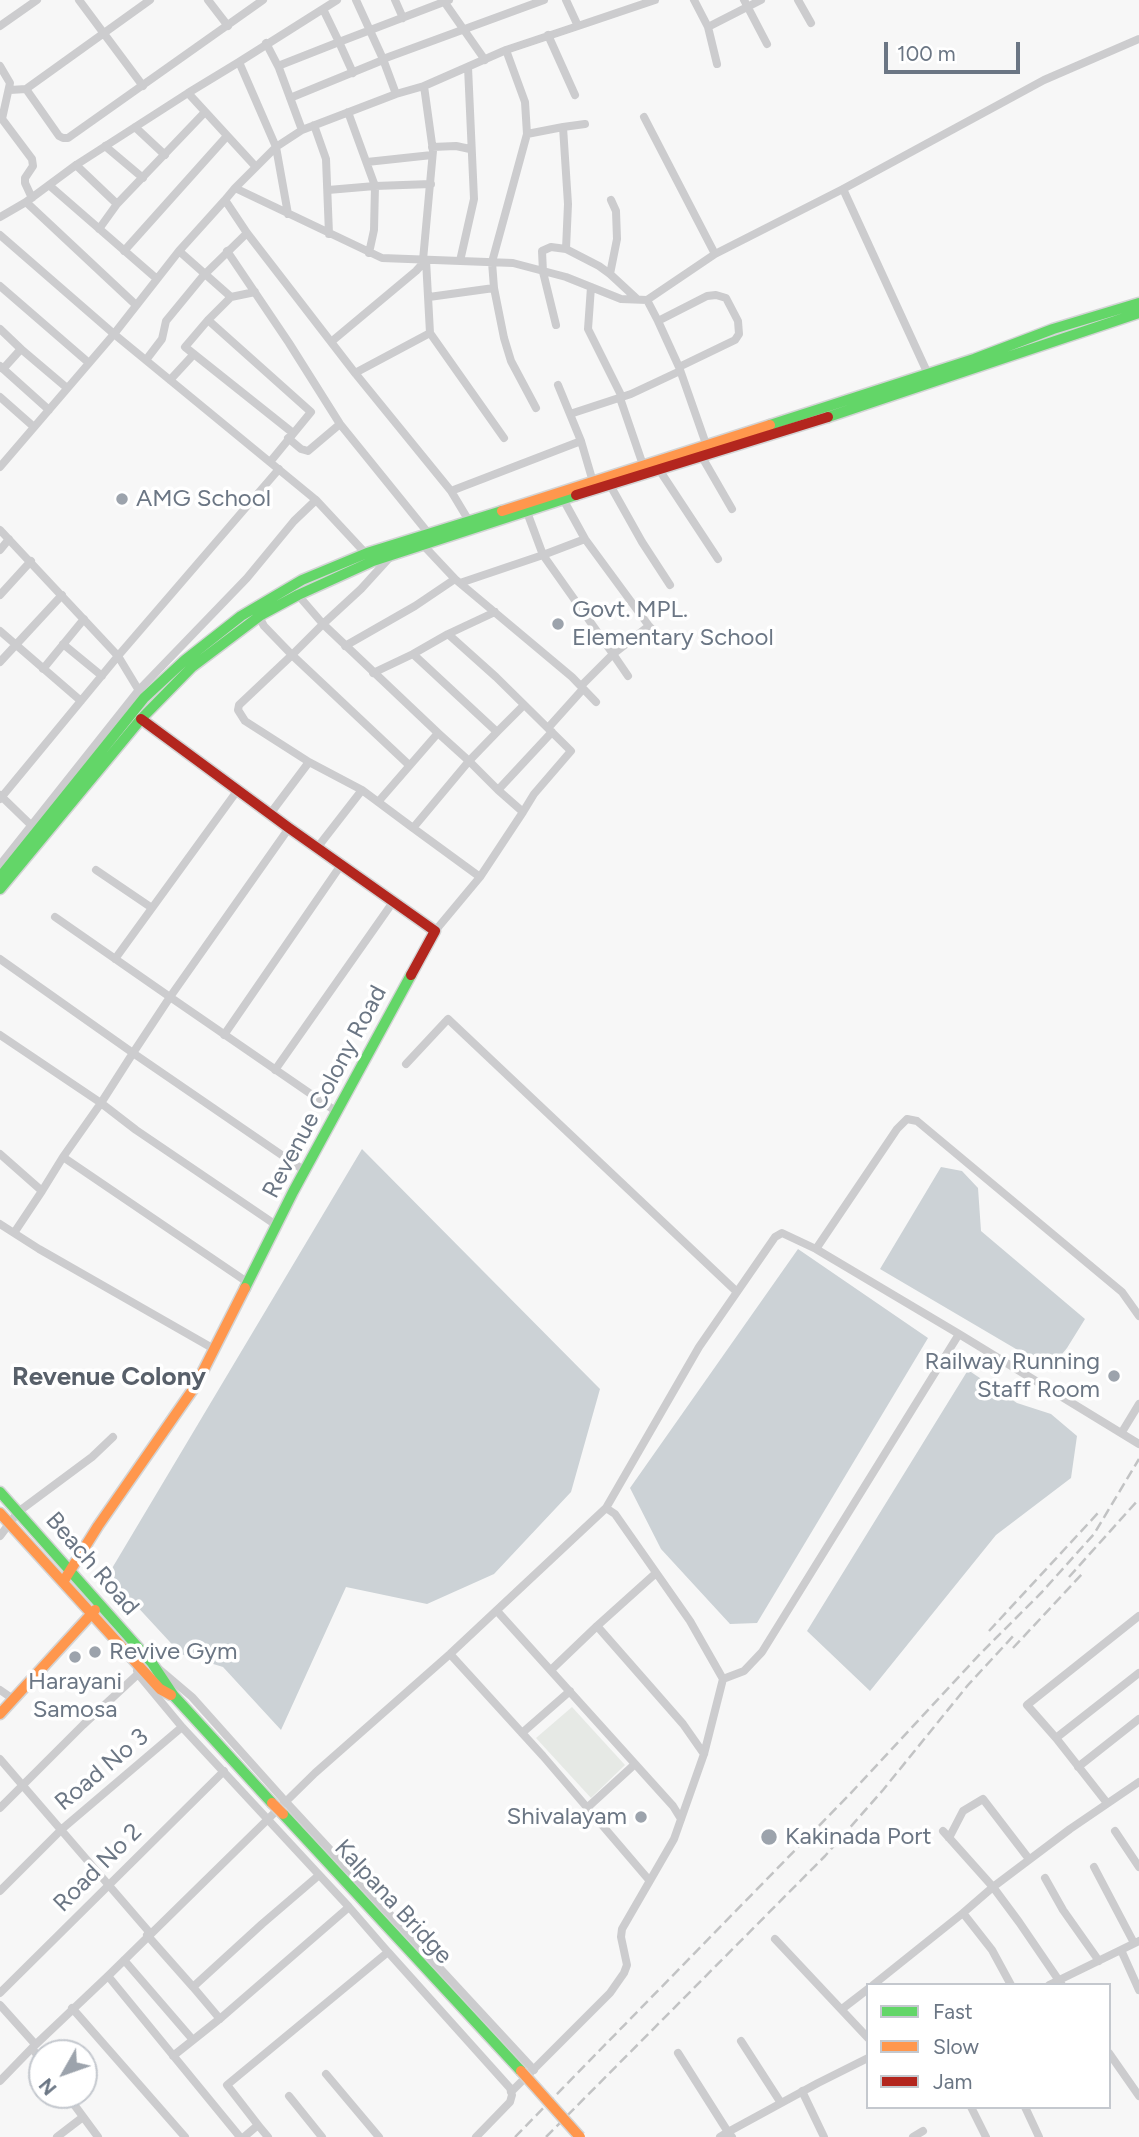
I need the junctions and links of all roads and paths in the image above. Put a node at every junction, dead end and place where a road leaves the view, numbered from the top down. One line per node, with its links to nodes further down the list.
1 (37, 0): 20 (street)
2 (79, 0): 26 (street)
3 (150, 0): 26 (street)
4 (208, 0): 21 (street)
5 (262, 0): 21 (street)
6 (337, 0): 17 (street)
7 (356, 0): 25 (street)
8 (395, 0): 18 (street)
9 (544, 0): 24 (street)
10 (566, 0): 22 (street)
11 (655, 0): 22 (street)
12 (694, 0): 23 (street)
13 (761, 0): 16 (street)
14 (798, 0): 19 (street)
15 (445, 1): 18 (street); 24 (street)
16 (746, 4): 23 (street); 31 (street)
17 (323, 9): 29 (street); 30 (street)
18 (403, 18): 25 (street)
19 (811, 23)
20 (0, 26)
21 (228, 26): 41 (street)
22 (578, 26): 27 (street)
23 (708, 27): 36 (street)
24 (463, 29): 33 (street); 34 (street)
25 (369, 31): 29 (street); 33 (street)
26 (104, 33): 41 (street); 43 (street)
27 (548, 35): 32 (street); 47 (street)
28 (1139, 39): 72 (street)
29 (339, 42): 38 (street); 40 (street)
30 (266, 43): 35 (street); 38 (street)
31 (767, 44)
32 (506, 50): 34 (street); 57 (street)
33 (383, 60): 40 (street); 46 (street)
34 (485, 60): 39 (street)
35 (239, 62): 45 (street); 60 (street)
36 (716, 64)
37 (0, 66): 44 (street)
38 (278, 66): 48 (street)
39 (468, 67): 42 (street); 61 (street)
40 (353, 73): 48 (street)
41 (143, 86): 43 (street)
42 (424, 86): 46 (street); 62 (street)
43 (26, 89): 44 (street)
44 (10, 90): 74 (street)
45 (188, 93): 49 (street); 54 (street)
46 (396, 94): 50 (street)
47 (575, 95)
48 (290, 98): 56 (street)
49 (205, 112): 58 (street); 63 (street)
50 (348, 112): 53 (street); 64 (street)
51 (645, 117): 89 (street)
52 (585, 124): 55 (street)
53 (314, 125): 56 (street); 73 (street)
54 (135, 127): 59 (street); 63 (street)
55 (563, 127): 57 (street); 84 (street)
56 (302, 130): 60 (street)
57 (527, 134): 92 (street)
58 (227, 136): 66 (street); 85 (street)
59 (105, 146): 65 (street); 67 (street)
60 (276, 147): 66 (street); 78 (street)
61 (471, 149): 62 (street); 91 (street)
62 (432, 151): 64 (street); 68 (street)
63 (165, 155): 67 (street)
64 (366, 162): 70 (street)
65 (76, 165): 69 (street); 77 (street)
66 (256, 167): 71 (street)
67 (143, 178): 77 (street)
68 (430, 184): 70 (street); 90 (street)
69 (50, 186): 74 (street); 80 (street)
70 (375, 186): 73 (street); 88 (street)
71 (235, 188): 75 (street); 78 (street)
72 (843, 188): 89 (street); 122 (street)
73 (328, 190): 82 (street)
74 (29, 200): 79 (street); 106 (street)
75 (225, 200): 81 (street); 86 (street)
76 (611, 200): 95 (street)
77 (117, 204): 80 (street)
78 (288, 214): 82 (street)
79 (0, 217)
80 (99, 229): 85 (street)
81 (247, 233): 87 (street); 114 (street)
82 (329, 234): 88 (street)
83 (0, 235): 113 (street)
84 (566, 249): 93 (street); 95 (street)
85 (124, 251): 96 (street)
86 (179, 251): 94 (street); 96 (street)
87 (227, 251): 94 (street); 100 (street)
88 (369, 253): 90 (street)
89 (715, 254): 104 (street)
90 (425, 260): 91 (street); 102 (street); 114 (street)
91 (460, 261): 92 (street)
92 (492, 262): 93 (street); 99 (street)
93 (543, 272): 98 (street); 110 (street)
94 (206, 274): 101 (street); 117 (street)
95 (610, 274): 103 (street)
96 (157, 279): 106 (street)
97 (0, 285): 118 (street)
98 (591, 287): 103 (street); 127 (street)
99 (494, 288): 102 (street); 129 (street)
100 (255, 292): 101 (street); 128 (street)
101 (231, 297): 108 (street)
102 (429, 297): 112 (street)
103 (637, 299): 104 (street)
104 (647, 300): 109 (street)
105 (1139, 303): 122 (street)
106 (135, 305): 113 (street)
107 (1139, 313): 139 (street)
108 (208, 320): 116 (street); 131 (street)
109 (658, 321): 120 (street); 120 (street)
110 (556, 325)
111 (0, 329): 115 (street)
112 (430, 333): 121 (street); 136 (street)
113 (114, 334): 117 (street); 118 (street)
114 (331, 342): 121 (street)
115 (21, 349): 119 (street); 125 (street)
116 (194, 354): 123 (street); 135 (street)
117 (146, 360): 123 (street)
118 (89, 363): 125 (street)
119 (1, 368): 130 (street)
120 (679, 369): 127 (street); 138 (street)
121 (355, 373): 147 (street)
122 (928, 374): 138 (street)
123 (170, 380): 140 (street)
124 (558, 385): 132 (street)
125 (67, 388): 130 (street)
126 (0, 397): 134 (street)
127 (621, 398): 132 (street); 143 (street)
128 (325, 399): 131 (street); 133 (street)
129 (536, 408)
130 (49, 410): 134 (street)
131 (311, 412): 135 (street)
132 (570, 414): 137 (street)
133 (340, 424): 135 (street); 154 (street)
134 (34, 427): 141 (street)
135 (290, 435): 140 (street)
136 (505, 438)
137 (581, 441): 145 (street); 147 (street)
138 (706, 444): 143 (street)
139 (702, 457): 144 (street); 150 (street)
140 (270, 462): 142 (street)
141 (0, 467)
142 (279, 469): 149 (street); 183 (street)
143 (645, 470): 144 (street); 145 (street); 146 (street)
144 (660, 471): 162 (street)
145 (593, 482): 152 (street)
146 (610, 485): 148 (street); 165 (street)
147 (451, 491): 152 (street)
148 (564, 499): 151 (street); 156 (street)
149 (316, 500): 161 (street); 190 (street)
150 (732, 509)
151 (527, 512): 157 (street); 159 (street)
152 (469, 521): 154 (street)
153 (0, 530): 155 (street)
154 (429, 534): 161 (street)
155 (9, 539): 158 (street); 163 (street)
156 (585, 539): 159 (street); 173 (street)
157 (424, 546): 160 (street); 164 (street)
158 (0, 550)
159 (543, 555): 164 (street); 181 (street)
160 (391, 556): 161 (street); 172 (street)
161 (369, 558): 168 (street); 190 (street)
162 (718, 559)
163 (31, 561): 166 (street); 167 (street)
164 (458, 581): 169 (street); 179 (street)
165 (670, 585)
166 (0, 594)
167 (62, 595): 171 (street); 178 (street)
168 (298, 595): 170 (street); 172 (street)
169 (495, 612): 175 (street); 189 (street)
170 (259, 617): 182 (street); 190 (street)
171 (84, 619): 177 (street); 183 (street)
172 (323, 624): 179 (street); 182 (street)
173 (649, 626): 176 (street); 181 (street)
174 (0, 631): 178 (street)
175 (448, 634): 180 (street); 193 (street)
176 (663, 641)
177 (63, 644): 185 (street); 187 (street)
178 (16, 645): 184 (street); 185 (street)
179 (345, 646): 186 (street)
180 (413, 653): 186 (street); 196 (street)
181 (613, 654): 188 (street); 189 (street)
182 (292, 655): 198 (street); 200 (street)
183 (118, 656): 187 (street); 190 (street)
184 (0, 662)
185 (43, 668): 191 (street)
186 (373, 673): 197 (street)
187 (102, 676): 191 (street)
188 (628, 676)
189 (582, 687): 192 (street); 195 (street)
190 (145, 699): 194 (street); 210 (street)
191 (81, 701): 204 (street)
192 (596, 702)
193 (524, 705): 195 (street); 196 (street)
194 (141, 719): 201 (street); 210 (street)
195 (550, 730): 203 (street); 206 (street)
196 (497, 732): 199 (street)
197 (438, 733): 199 (street); 200 (street)
198 (309, 761): 202 (street); 207 (street)
199 (469, 761): 203 (street); 209 (street)
200 (409, 765): 205 (street)
201 (237, 790): 207 (street); 219 (street)
202 (362, 790): 205 (street); 211 (street)
203 (498, 790): 206 (street)
204 (1, 797): 210 (street)
205 (377, 802): 209 (street)
206 (523, 812): 216 (street)
207 (270, 814): 208 (street)
208 (289, 828): 211 (street); 224 (street)
209 (413, 828): 216 (street)
210 (38, 831): 212 (street); 215 (street); 217 (street)
211 (317, 848): 213 (street)
212 (0, 865)
213 (341, 865): 218 (street); 226 (street)
214 (96, 870): 219 (street)
215 (0, 877)
216 (480, 877): 221 (street)
217 (0, 889)
218 (393, 902): 221 (street); 229 (street)
219 (152, 908): 223 (street)
220 (55, 917): 223 (street)
221 (435, 931): 231 (street, Revenue Colony Road)
222 (0, 959): 227 (street)
223 (115, 959): 224 (street)
224 (170, 997): 226 (street); 227 (street)
225 (0, 1035): 230 (street)
226 (224, 1035): 229 (street)
227 (133, 1053): 230 (street); 234 (street)
228 (405, 1064): 241 (street)
229 (275, 1070): 231 (street)
230 (101, 1103): 233 (street); 237 (street)
231 (337, 1112): 234 (street, Revenue Colony Road)
232 (0, 1154): 235 (street)
233 (63, 1157): 235 (street); 240 (street)
234 (305, 1171): 237 (street, Revenue Colony Road)
235 (42, 1191): 238 (street)
236 (0, 1224): 238 (street)
237 (276, 1226): 240 (street, Revenue Colony Road)
238 (14, 1233): 244 (street)
239 (816, 1249): 241 (street); 242 (street); 243 (street)
240 (247, 1282): 244 (street, Revenue Colony Road)
241 (737, 1292): 250 (street)
242 (1139, 1316)
243 (960, 1334): 246 (street); 269 (street)
244 (214, 1349): 255 (street, Revenue Colony Road)
245 (1139, 1404): 246 (street)
246 (1122, 1432): 248 (street)
247 (113, 1437): 251 (street)
248 (1139, 1444)
249 (0, 1492): 251 (street, Beach Road)
250 (606, 1508): 256 (street); 259 (street)
251 (18, 1512): 253 (street); 255 (street, Beach Road)
252 (0, 1513): 253 (street, Beach Road)
253 (9, 1523): 254 (street); 257 (street, Beach Road)
254 (0, 1535)
255 (70, 1570): 257 (street, Revenue Colony Road); 258 (street, Beach Road)
256 (656, 1573): 262 (street); 269 (street)
257 (63, 1582): 260 (street, Beach Road)
258 (100, 1604): 260 (street); 265 (street, Beach Road)
259 (497, 1611): 263 (street); 266 (street)
260 (92, 1613): 264 (street, Beach Road); 273 (street)
261 (1139, 1616): 278 (street)
262 (597, 1626): 266 (street); 279 (street)
263 (450, 1654): 277 (street); 286 (street)
264 (135, 1661): 268 (street); 272 (street, Beach Road)
265 (152, 1663): 272 (street, Beach Road); 286 (street)
266 (551, 1670): 271 (street)
267 (1139, 1673): 278 (street)
268 (138, 1674): 276 (street, Road No 3); 285 (street)
269 (723, 1679): 279 (street)
270 (0, 1690): 273 (street)
271 (570, 1691): 277 (street); 281 (street)
272 (174, 1696): 357 (street, Kalpana Bridge, bridge)
273 (13, 1699): 274 (street)
274 (0, 1714)
275 (1139, 1719): 282 (street)
276 (182, 1727): 283 (street); 292 (street, Road No 3)
277 (522, 1733): 288 (street)
278 (1056, 1738): 282 (street)
279 (704, 1754): 291 (street)
280 (0, 1759): 285 (street)
281 (635, 1764): 288 (street); 291 (street)
282 (1078, 1767): 287 (street)
283 (224, 1771): 290 (street); 300 (street, Road No 2)
284 (1139, 1782): 287 (street)
285 (22, 1785): 289 (street); 292 (street)
286 (285, 1801): 290 (street); 334 (street)
287 (1107, 1803): 294 (street)
288 (588, 1807): 299 (street)
289 (0, 1808)
290 (267, 1819): 297 (street); 305 (street)
291 (681, 1819): 299 (street)
292 (62, 1829): 300 (street); 302 (street, Road No 3)
293 (1115, 1831): 296 (street)
294 (1030, 1859): 301 (street); 301 (street)
295 (1094, 1867): 307 (street)
296 (1139, 1867)
297 (318, 1876): 303 (street); 316 (street)
298 (1045, 1878): 311 (street)
299 (649, 1880): 334 (street)
300 (109, 1884): 305 (street); 319 (street, Road No 2)
301 (993, 1887): 304 (street); 315 (street)
302 (0, 1892)
303 (349, 1907): 309 (street); 323 (street)
304 (963, 1913): 313 (street); 314 (street)
305 (149, 1934): 310 (street); 316 (street)
306 (775, 1939): 322 (street)
307 (1137, 1942): 308 (street)
308 (1121, 1950): 311 (street); 317 (street)
309 (388, 1952): 338 (street); 346 (street)
310 (124, 1960): 312 (street); 327 (street)
311 (1099, 1961): 315 (street)
312 (108, 1976): 321 (street); 331 (street)
313 (876, 1983)
314 (1010, 1983)
315 (1061, 1983)
316 (193, 1987): 323 (street)
317 (1139, 1990)
318 (866, 1991): 322 (street)
319 (0, 1993)
320 (0, 2005): 325 (street)
321 (72, 2008): 326 (street); 351 (street)
322 (842, 2010): 324 (street)
323 (220, 2019): 327 (street)
324 (866, 2036)
325 (28, 2039)
326 (41, 2039)
327 (193, 2040): 331 (street)
328 (741, 2041): 341 (street)
329 (28, 2052): 336 (street)
330 (678, 2053): 348 (street)
331 (173, 2056): 352 (street)
332 (1111, 2056): 340 (street)
333 (866, 2059): 337 (street)
334 (534, 2070): 338 (street)
335 (326, 2074): 355 (street)
336 (0, 2081)
337 (802, 2091): 341 (street); 359 (street)
338 (511, 2092): 356 (street)
339 (289, 2096): 354 (street)
340 (1139, 2096)
341 (781, 2103): 348 (street)
342 (77, 2109): 345 (street)
343 (972, 2109): 361 (street)
344 (1026, 2109): 362 (street)
345 (83, 2117): 349 (street); 350 (street)
346 (258, 2125): 352 (street); 353 (street)
347 (923, 2131): 360 (street)
348 (730, 2134): 358 (street)
349 (57, 2137)
350 (98, 2137)
351 (185, 2137)
352 (242, 2137)
353 (268, 2137)
354 (322, 2137)
355 (379, 2137)
356 (476, 2137)
357 (580, 2137)
358 (720, 2137)
359 (824, 2137)
360 (913, 2137)
361 (986, 2137)
362 (1039, 2137)

